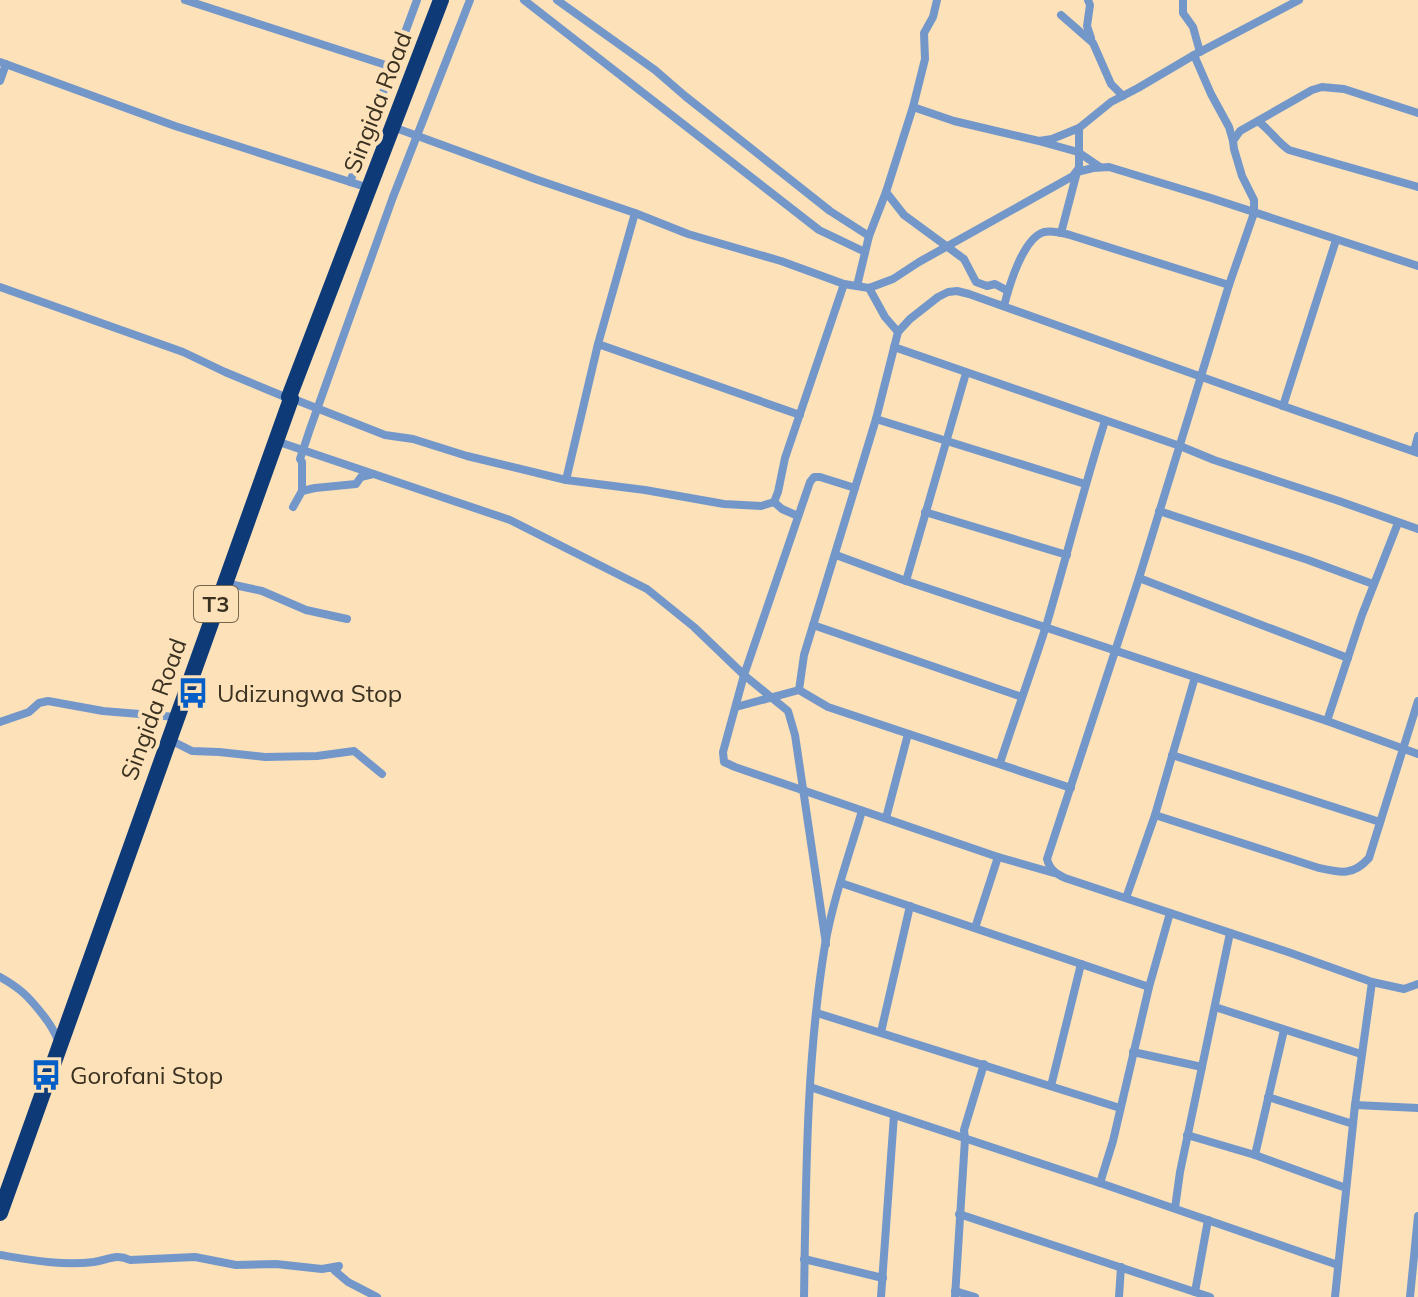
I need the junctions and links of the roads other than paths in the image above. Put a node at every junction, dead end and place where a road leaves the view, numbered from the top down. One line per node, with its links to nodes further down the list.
1 (185, 0): 16 (street)
2 (417, 0): 16 (street)
3 (441, 0): 22 (highway, Singida Road / T3)
4 (470, 0): 24 (street)
5 (524, 0): 40 (street)
6 (557, 0): 11 (street)
7 (937, 0): 19 (street)
8 (1088, 0): 13 (street)
9 (1183, 0): 14 (street)
10 (1299, 0): 14 (street)
11 (568, 4): 37 (street)
12 (1061, 15): 13 (street)
13 (1093, 43): 18 (street)
14 (1197, 53): 18 (street); 26 (street)
15 (3, 63): 17 (street); 30 (street)
16 (392, 67): 30 (street)
17 (0, 81)
18 (1123, 96): 23 (street)
19 (913, 107): 25 (street); 33 (street)
20 (1418, 113): 21 (street)
21 (1259, 122): 26 (street); 31 (street)
22 (393, 127): 24 (street); 32 (highway, Singida Road / T3)
23 (1079, 128): 25 (street); 27 (street)
24 (417, 135): 34 (street); 56 (street)
25 (1039, 141): 27 (street)
26 (1233, 141): 35 (street)
27 (1078, 152): 28 (street); 29 (street)
28 (1100, 167): 29 (street); 35 (street)
29 (1077, 172): 36 (street); 39 (street)
30 (350, 182): 32 (street)
31 (1418, 187)
32 (369, 188): 54 (highway, Singida Road / T3)
33 (886, 192): 37 (street); 39 (street)
34 (635, 213): 42 (street); 50 (street)
35 (1254, 213): 38 (street); 43 (street)
36 (1061, 233): 43 (street); 47 (street)
37 (869, 236): 40 (street)
38 (1336, 240): 41 (street); 55 (street)
39 (948, 247): 46 (street); 47 (street)
40 (865, 252): 44 (street)
41 (1418, 266)
42 (844, 284): 44 (street); 57 (street)
43 (1229, 285): 53 (street)
44 (857, 286): 46 (street)
45 (0, 287): 54 (street)
46 (869, 288): 49 (street)
47 (1008, 291): 48 (street)
48 (1004, 306): 49 (street); 53 (street)
49 (898, 332): 51 (street)
50 (598, 344): 57 (street); 67 (street)
51 (894, 347): 52 (street); 58 (street)
52 (966, 373): 59 (street); 62 (street)
53 (1201, 377): 55 (street); 63 (street)
54 (290, 398): 56 (street); 61 (highway, Singida Road / T3)
55 (1283, 406): 65 (street)
56 (317, 407): 64 (street); 67 (street)
57 (800, 415): 71 (street)
58 (876, 419): 62 (street); 69 (street)
59 (1105, 421): 63 (street); 68 (street)
60 (1418, 436): 65 (street)
61 (275, 441): 64 (street); 82 (highway, Singida Road / T3)
62 (947, 441): 68 (street); 74 (street)
63 (1180, 446): 73 (street); 76 (street)
64 (303, 450): 66 (street); 70 (street)
65 (1416, 452)
66 (374, 474): 70 (street); 89 (street)
67 (566, 480): 71 (street)
68 (1085, 484): 79 (street)
69 (855, 488): 75 (street); 78 (street)
70 (302, 491): 72 (street)
71 (774, 502): 75 (street)
72 (293, 507)
73 (1159, 511): 80 (street); 83 (street)
74 (925, 512): 79 (street); 81 (street)
75 (798, 516): 89 (street)
76 (1398, 523): 77 (street); 83 (street)
77 (1418, 529)
78 (836, 555): 81 (street); 85 (street)
79 (1067, 555): 86 (street)
80 (1139, 578): 87 (street); 88 (street)
81 (906, 581): 86 (street)
82 (224, 582): 84 (street); 96 (highway, Singida Road / T3)
83 (1373, 584): 88 (street)
84 (347, 619)
85 (813, 625): 91 (street); 92 (street)
86 (1046, 626): 87 (street); 92 (street)
87 (1116, 650): 90 (street); 106 (street)
88 (1348, 658): 97 (street)
89 (744, 675): 93 (street); 95 (street)
90 (1195, 677): 97 (street); 103 (street)
91 (799, 690): 93 (street); 99 (street)
92 (1022, 697): 104 (street)
93 (772, 698): 95 (street); 107 (street)
94 (1418, 701): 101 (street)
95 (736, 707): 107 (street)
96 (176, 717): 98 (street); 100 (highway, Singida Road / T3)
97 (1327, 721): 101 (street)
98 (0, 722)
99 (908, 734): 104 (street); 110 (street)
100 (168, 739): 105 (street); 130 (highway, Singida Road / T3)
101 (1403, 749): 102 (street); 111 (street)
102 (1418, 754)
103 (1172, 755): 109 (street); 111 (street)
104 (1000, 763): 106 (street)
105 (382, 774)
106 (1071, 788): 113 (street)
107 (803, 791): 108 (street); 120 (street)
108 (862, 811): 110 (street); 114 (street)
109 (1155, 815): 111 (street); 115 (street)
110 (886, 818): 112 (street)
111 (1380, 822)
112 (998, 857): 113 (street); 118 (street)
113 (1055, 873): 115 (street)
114 (841, 883): 116 (street); 120 (street)
115 (1126, 898): 117 (street)
116 (910, 906): 118 (street); 129 (street)
117 (1170, 913): 119 (street); 125 (street)
118 (975, 928): 121 (street)
119 (1230, 933): 123 (street); 126 (street)
120 (826, 944): 127 (street)
121 (1081, 964): 125 (street); 135 (street)
122 (0, 977): 130 (street)
123 (1372, 982): 124 (street); 132 (street)
124 (1417, 985)
125 (1149, 987): 131 (street)
126 (1215, 1007): 128 (street); 134 (street)
127 (817, 1013): 129 (street); 136 (street)
128 (1284, 1030): 132 (street); 137 (street)
129 (881, 1032): 133 (street)
130 (60, 1046): 149 (highway, Singida Road / T3)
131 (1133, 1052): 134 (street); 139 (street)
132 (1361, 1054): 138 (street)
133 (984, 1064): 135 (street); 144 (street)
134 (1202, 1067): 143 (street)
135 (1051, 1086): 139 (street)
136 (810, 1087): 141 (street); 155 (street)
137 (1268, 1097): 142 (street); 145 (street)
138 (1355, 1105): 140 (street); 142 (street)
139 (1120, 1108): 146 (street)
140 (1418, 1108)
141 (894, 1115): 144 (street); 158 (street)
142 (1353, 1124): 147 (street)
143 (1187, 1135): 145 (street); 148 (street)
144 (965, 1139): 146 (street); 150 (street)
145 (1255, 1155): 147 (street)
146 (1100, 1183): 148 (street)
147 (1346, 1188): 156 (street)
148 (1175, 1208): 152 (street)
149 (0, 1213)
150 (959, 1214): 157 (street); 160 (street)
151 (1418, 1216): 153 (street)
152 (1208, 1220): 156 (street); 159 (street)
153 (1417, 1236): 168 (street)
154 (0, 1255): 161 (street)
155 (804, 1259): 158 (street); 162 (street)
156 (1338, 1265): 167 (street)
157 (1121, 1267): 159 (street); 165 (street)
158 (883, 1278): 163 (street)
159 (1195, 1292): 166 (street)
160 (955, 1294): 164 (street)
161 (377, 1297)
162 (804, 1297)
163 (881, 1297)
164 (975, 1297)
165 (1119, 1297)
166 (1210, 1297)
167 (1335, 1297)
168 (1410, 1297)

